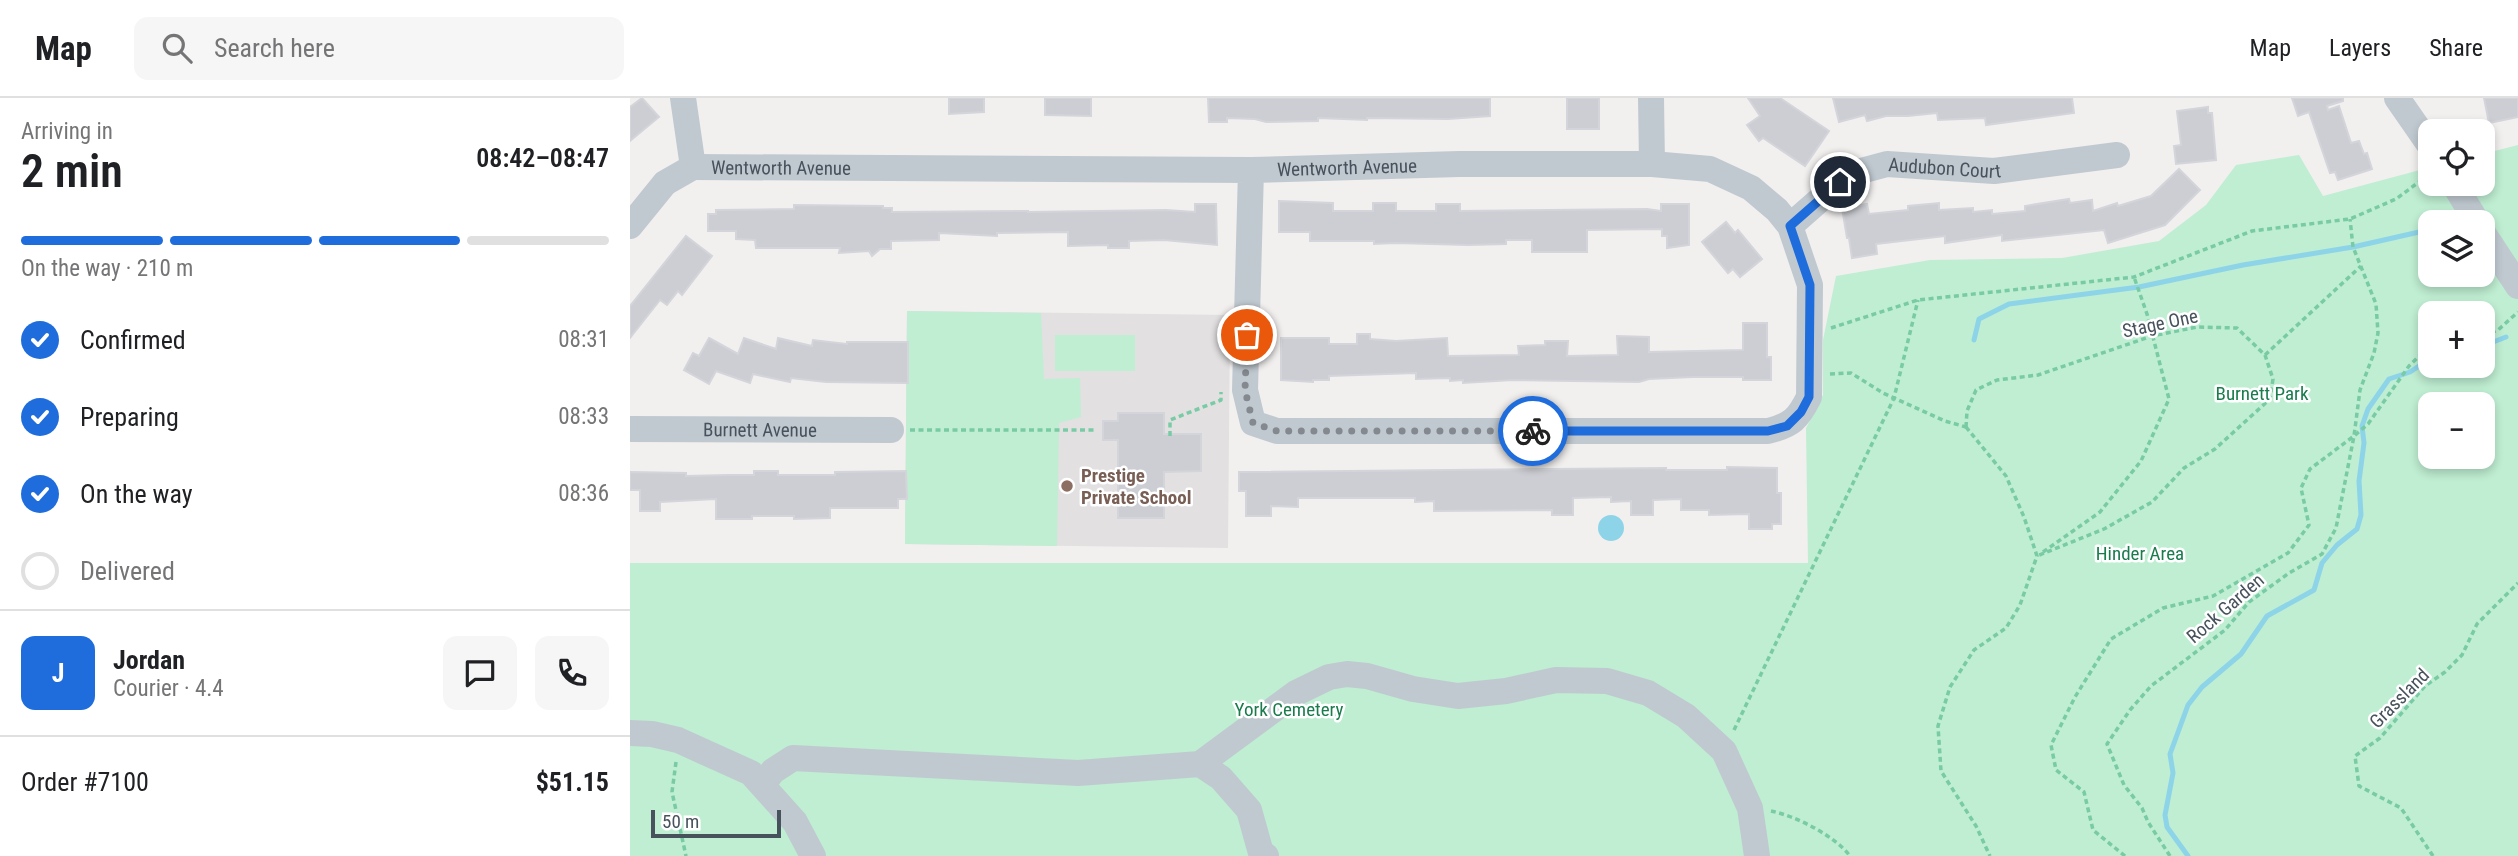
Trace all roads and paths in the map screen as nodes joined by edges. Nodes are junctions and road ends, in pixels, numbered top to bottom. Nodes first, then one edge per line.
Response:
1 (683, 98) edge
2 (1651, 98) edge
3 (2397, 98) edge
4 (2418, 128) edge
5 (2117, 155) dead end
6 (1652, 164) junction
7 (693, 167) junction
8 (1251, 170) junction
9 (2418, 183) edge
10 (2350, 219) junction
11 (630, 226) edge
12 (1790, 226) junction
13 (2495, 251) edge
14 (2361, 266) junction
15 (2134, 277) junction
16 (2518, 286) edge
17 (1918, 300) junction
18 (2518, 312) edge
19 (2495, 331) edge
20 (1810, 335) junction
21 (2152, 336) junction
22 (2265, 355) junction
23 (2418, 357) edge
24 (1851, 373) dead end
25 (1221, 392) dead end
26 (1894, 398) junction
27 (1966, 427) junction
28 (630, 429) edge
29 (891, 430) joint
30 (1097, 430) dead end
31 (1170, 436) dead end
32 (2354, 436) junction
33 (2037, 556) junction
34 (2518, 583) edge
35 (630, 733) edge
36 (678, 740) junction
37 (1724, 751) junction
38 (1200, 764) junction
39 (763, 785) junction
40 (1750, 808) junction
41 (1262, 855) edge
42 (687, 856) edge
43 (813, 856) edge
44 (1756, 856) edge
45 (1850, 856) edge
46 (1990, 856) edge
47 (2125, 856) edge
48 (2171, 856) edge
49 (2434, 856) edge

1 - 7 street
2 - 6 street
3 - 4 street
5 - 12 street, Audubon Court
6 - 8 street, Wentworth Avenue
6 - 12 street, Wentworth Avenue
7 - 8 street, Wentworth Avenue
7 - 11 street
8 - 20 street, Wentworth Avenue
9 - 10 path
10 - 14 path
10 - 15 path
12 - 20 street, Wentworth Avenue
13 - 16 street
14 - 22 path
14 - 32 path
15 - 17 path
15 - 21 path
17 - 20 path
17 - 26 path
18 - 19 path
21 - 22 path, Stage One
21 - 27 path, Stage One
21 - 33 path
22 - 33 path
23 - 32 path
24 - 26 path
25 - 31 path
26 - 27 path
26 - 37 path
27 - 33 path
28 - 29 street, Burnett Avenue
29 - 30 path
32 - 47 path
32 - 48 path, Rock Garden
33 - 46 path
34 - 49 path, Grassland
35 - 36 street
36 - 39 street
36 - 42 path
37 - 38 street
37 - 40 street
38 - 39 street
38 - 41 street
39 - 43 street
40 - 44 street
40 - 45 path

